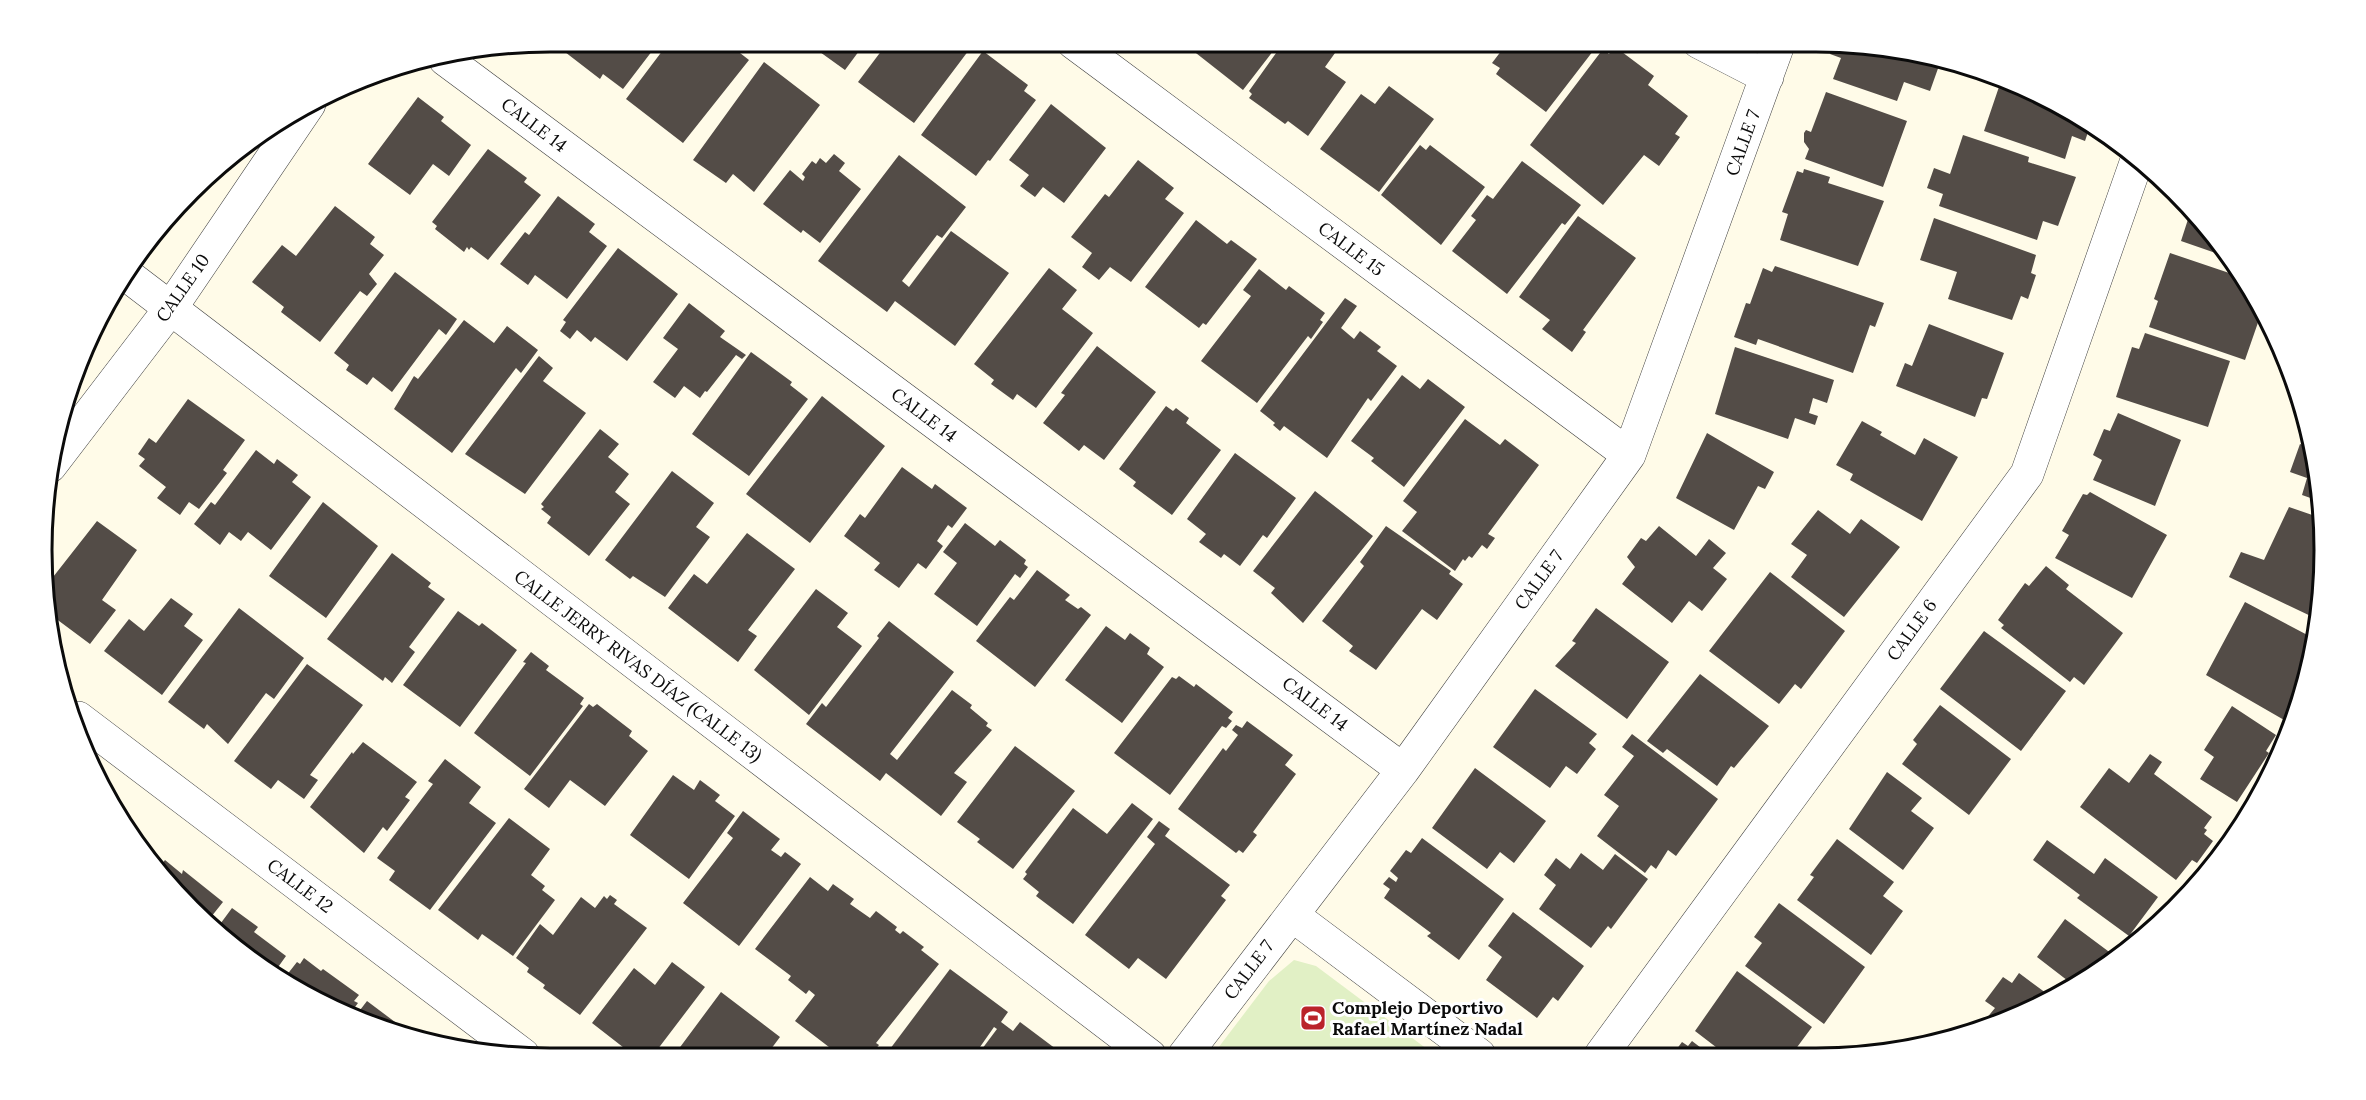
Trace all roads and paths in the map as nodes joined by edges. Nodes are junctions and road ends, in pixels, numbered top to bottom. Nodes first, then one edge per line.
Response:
1 (1086, 52) edge
2 (1719, 52) edge
3 (1776, 52) edge
4 (450, 63) edge
5 (1767, 77) junction
6 (297, 121) edge
7 (2134, 168) edge
8 (133, 279) edge
9 (170, 309) junction
10 (63, 449) edge
11 (1629, 456) junction
12 (83, 722) edge
13 (1403, 770) junction
14 (1292, 915) junction
15 (510, 1045) edge
16 (1140, 1048) edge
17 (1190, 1048) edge
18 (1470, 1048) edge
19 (1605, 1048) edge

1 - 11 street, CALLE 15
2 - 5 street
3 - 5 street, CALLE 7
4 - 13 street, CALLE 14
5 - 11 street, CALLE 7
6 - 9 street, CALLE 10
7 - 19 street, CALLE 6
8 - 9 street, CALLE JERRY RIVAS DÍAZ (CALLE 13)
9 - 10 street, CALLE 10
9 - 16 street, CALLE JERRY RIVAS DÍAZ (CALLE 13)
11 - 13 street, CALLE 7
12 - 15 street, CALLE 12
13 - 14 street, CALLE 7
14 - 17 street, CALLE 7
14 - 18 street

